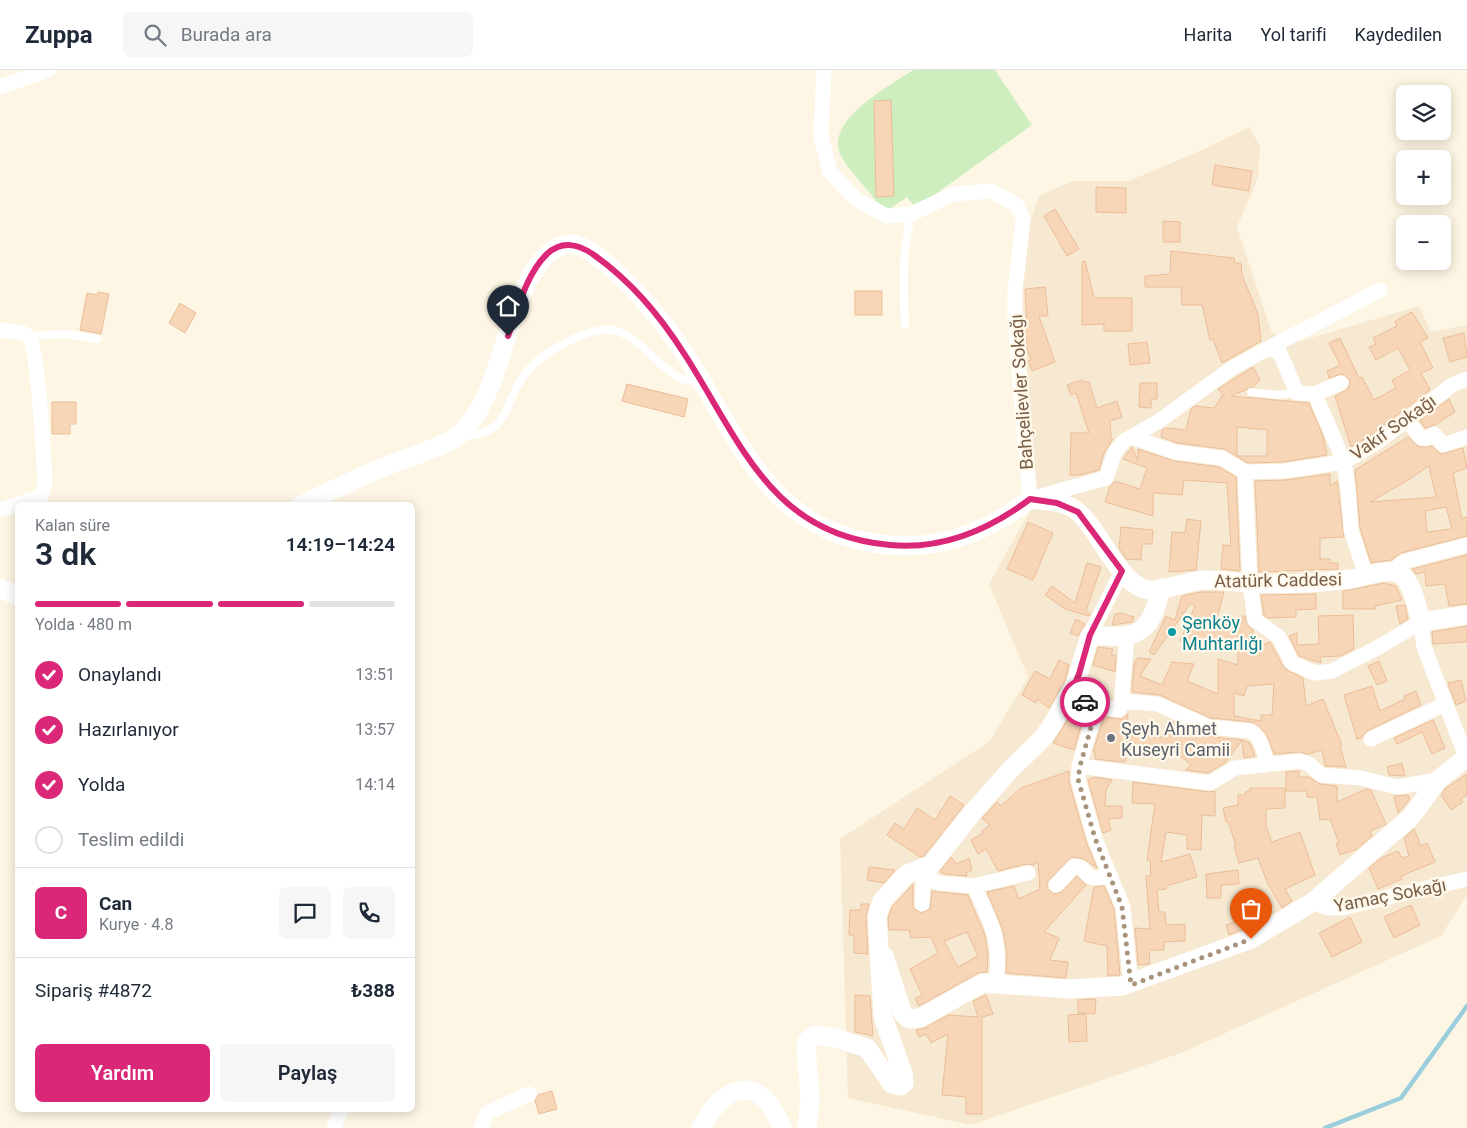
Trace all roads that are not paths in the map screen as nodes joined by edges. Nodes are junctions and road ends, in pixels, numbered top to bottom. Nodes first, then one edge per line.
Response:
1 (48, 70) edge
2 (824, 70) edge
3 (0, 87) edge
4 (911, 214) junction
5 (1380, 290) dead end
6 (905, 325) dead end
7 (0, 330) edge
8 (28, 336) junction
9 (96, 339) dead end
10 (1265, 350) junction
11 (1467, 379) edge
12 (702, 383) junction
13 (1341, 383) dead end
14 (1251, 392) dead end
15 (1297, 393) junction
16 (1315, 394) junction
17 (1407, 420) junction
18 (457, 437) junction
19 (1131, 437) junction
20 (1467, 437) edge
21 (1344, 462) junction
22 (1245, 472) junction
23 (1030, 499) junction
24 (25, 502) edge
25 (308, 502) edge
26 (15, 505) edge
27 (0, 510) edge
28 (1467, 545) edge
29 (1122, 571) junction
30 (1393, 572) junction
31 (1366, 576) junction
32 (1250, 583) junction
33 (0, 588) edge
34 (1161, 588) junction
35 (15, 595) edge
36 (1467, 615) edge
37 (1421, 622) junction
38 (1090, 635) junction
39 (1128, 637) junction
40 (1070, 696) junction
41 (1122, 701) junction
42 (1445, 704) junction
43 (1097, 706) junction
44 (1371, 739) dead end
45 (1467, 757) edge
46 (1266, 765) junction
47 (1080, 766) junction
48 (1438, 780) junction
49 (924, 867) junction
50 (1028, 873) dead end
51 (1109, 876) junction
52 (1467, 879) edge
53 (1056, 885) dead end
54 (974, 886) junction
55 (1313, 902) junction
56 (922, 904) dead end
57 (878, 939) junction
58 (996, 983) junction
59 (1131, 985) junction
60 (529, 1094) dead end
61 (340, 1112) edge
62 (334, 1128) edge
63 (481, 1128) edge
64 (701, 1128) edge
65 (782, 1128) edge
66 (807, 1128) edge

1 - 3 street
2 - 4 street, Bahçelievler Sokağı
4 - 6 lane
4 - 23 street, Bahçelievler Sokağı
5 - 10 street
7 - 8 street
8 - 9 lane
8 - 24 street
10 - 15 street
10 - 19 street
11 - 17 street, Vakıf Sokağı
12 - 18 lane
12 - 18 street
12 - 23 street
13 - 16 street
14 - 15 lane
15 - 16 street
16 - 21 street
17 - 20 street
17 - 21 street, Vakıf Sokağı
18 - 25 street
19 - 22 street
19 - 23 street
21 - 22 street
21 - 31 street, Vakıf Sokağı
22 - 32 street
23 - 29 street, Atatürk Caddesi
26 - 27 street
28 - 30 street
29 - 34 street, Atatürk Caddesi
29 - 38 street
30 - 31 street, Atatürk Caddesi
30 - 37 street
31 - 32 street, Atatürk Caddesi
32 - 34 street, Atatürk Caddesi
32 - 37 street
33 - 35 street
34 - 39 street
36 - 37 street
37 - 42 street
38 - 39 street
38 - 40 street
39 - 41 street
40 - 43 street
40 - 49 street
41 - 43 street
41 - 46 street
42 - 44 street
42 - 45 street
43 - 47 street
45 - 48 street
46 - 47 street
46 - 48 street
47 - 51 street
48 - 55 street
49 - 54 street
49 - 56 street
49 - 57 street
50 - 54 street
51 - 53 street
51 - 59 street
52 - 55 street, Yamaç Sokağı
54 - 58 street
55 - 59 street
57 - 58 street
57 - 66 street
58 - 59 street
60 - 63 street
61 - 62 street
64 - 65 street

